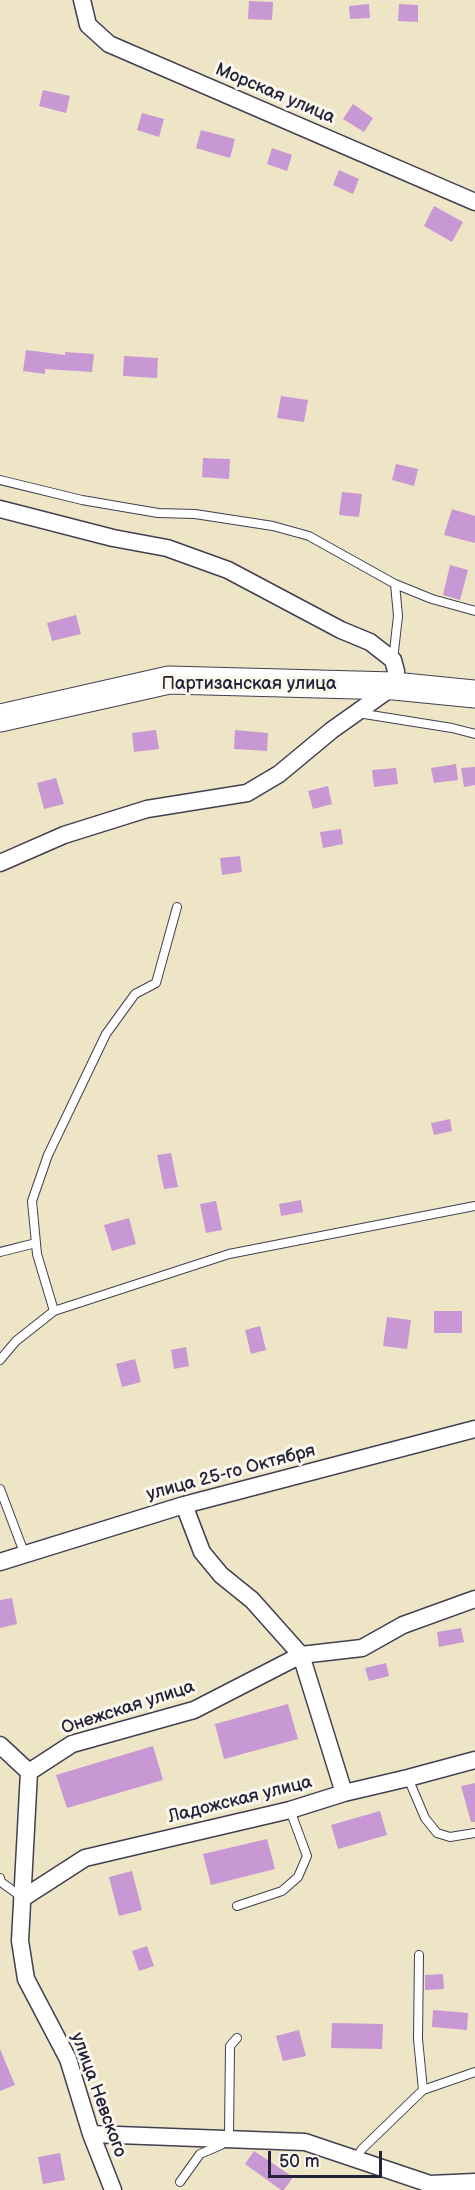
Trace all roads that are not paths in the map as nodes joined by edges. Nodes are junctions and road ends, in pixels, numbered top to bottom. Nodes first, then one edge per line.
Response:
1 (82, 0) edge
2 (475, 202) edge
3 (0, 480) edge
4 (0, 509) edge
5 (395, 584) junction
6 (475, 611) edge
7 (393, 673) junction
8 (475, 694) edge
9 (355, 713) junction
10 (0, 717) edge
11 (475, 734) edge
12 (0, 863) edge
13 (177, 908) dead end
14 (475, 1206) edge
15 (36, 1243) junction
16 (0, 1252) edge
17 (54, 1311) junction
18 (0, 1360) edge
19 (475, 1429) edge
20 (0, 1489) edge
21 (184, 1505) junction
22 (25, 1555) junction
23 (0, 1562) edge
24 (475, 1599) edge
25 (301, 1655) junction
26 (0, 1745) edge
27 (475, 1760) edge
28 (29, 1772) junction
29 (408, 1778) junction
30 (344, 1793) junction
31 (290, 1810) junction
32 (475, 1833) edge
33 (0, 1878) edge
34 (23, 1898) junction
35 (237, 1906) dead end
36 (419, 1955) dead end
37 (237, 2038) dead end
38 (475, 2072) edge
39 (423, 2090) junction
40 (91, 2134) junction
41 (226, 2140) junction
42 (355, 2159) junction
43 (180, 2182) dead end
44 (475, 2182) edge
45 (426, 2188) edge
46 (113, 2190) edge

1 - 2 street, Морская улица
3 - 5 lane
4 - 7 street
5 - 6 lane
5 - 7 lane
7 - 8 main road, Партизанская улица
7 - 9 street, Партизанская улица
7 - 10 main road, Партизанская улица
9 - 11 lane
9 - 12 street, Партизанская улица
13 - 15 lane
14 - 17 lane
15 - 16 lane
15 - 17 lane
17 - 18 lane
19 - 21 street, улица 25-го Октября
20 - 22 lane
21 - 22 street, улица 25-го Октября
21 - 25 street
22 - 23 street, улица 25-го Октября
24 - 25 street, Онежская улица
25 - 28 street, Онежская улица
25 - 30 street
26 - 28 street
27 - 29 street, Ладожская улица
28 - 34 street, улица Невского
29 - 30 street, Ладожская улица
29 - 32 lane
30 - 31 street, Ладожская улица
31 - 34 street, Ладожская улица
31 - 35 lane
33 - 34 lane
34 - 40 street, улица Невского
36 - 39 lane
37 - 41 lane
38 - 39 lane
39 - 42 lane
40 - 41 street
40 - 46 street, улица Невского
41 - 42 street
41 - 43 lane
42 - 45 street
44 - 45 street

